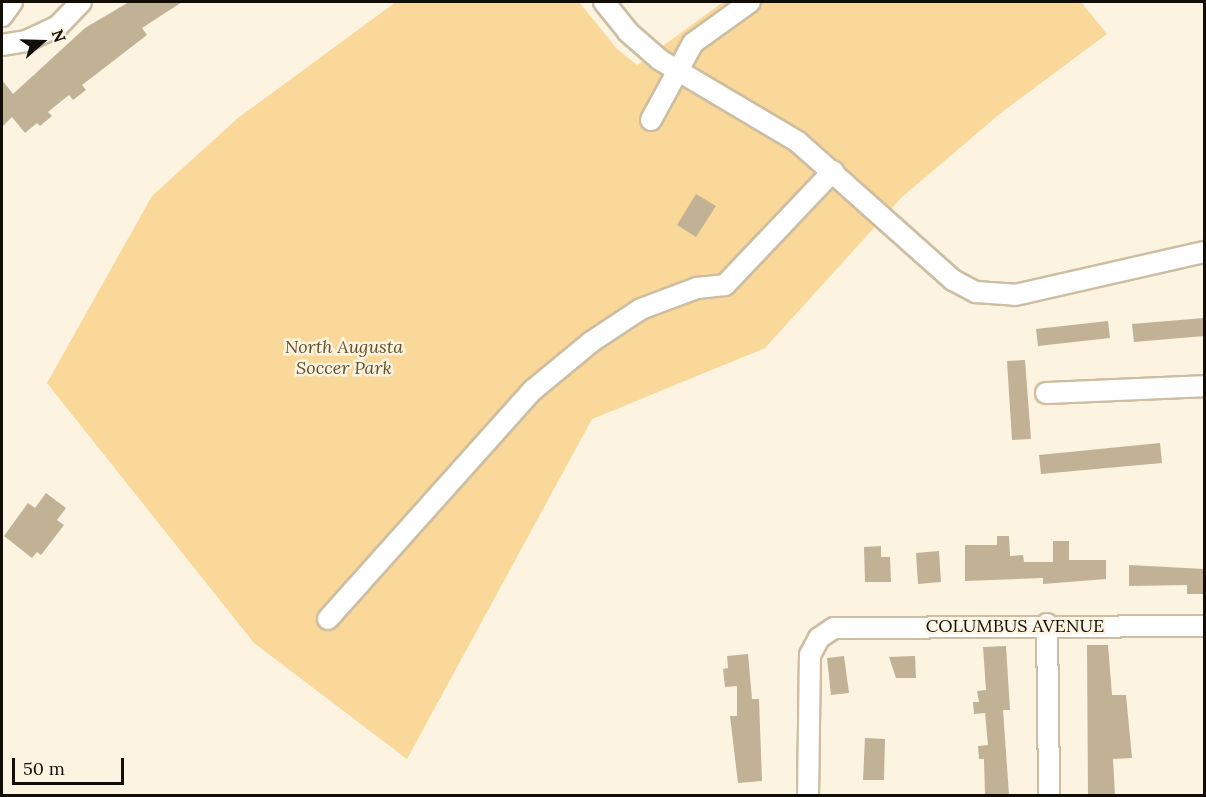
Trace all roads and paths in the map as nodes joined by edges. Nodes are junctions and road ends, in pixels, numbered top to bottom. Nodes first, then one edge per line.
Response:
1 (12, 2) edge
2 (81, 2) edge
3 (604, 2) edge
4 (750, 2) edge
5 (2, 16) edge
6 (2, 45) edge
7 (678, 71) junction
8 (651, 120) dead end
9 (833, 171) junction
10 (1204, 252) edge
11 (1204, 386) edge
12 (1046, 393) dead end
13 (328, 619) dead end
14 (1047, 624) junction
15 (1204, 626) edge
16 (808, 795) edge
17 (1049, 795) edge

1 - 5 street
2 - 6 street
3 - 7 street
4 - 7 street
7 - 8 street
7 - 9 street
9 - 10 street
9 - 13 street
11 - 12 street
14 - 15 street, COLUMBUS AVENUE
14 - 16 street, COLUMBUS AVENUE
14 - 17 street

